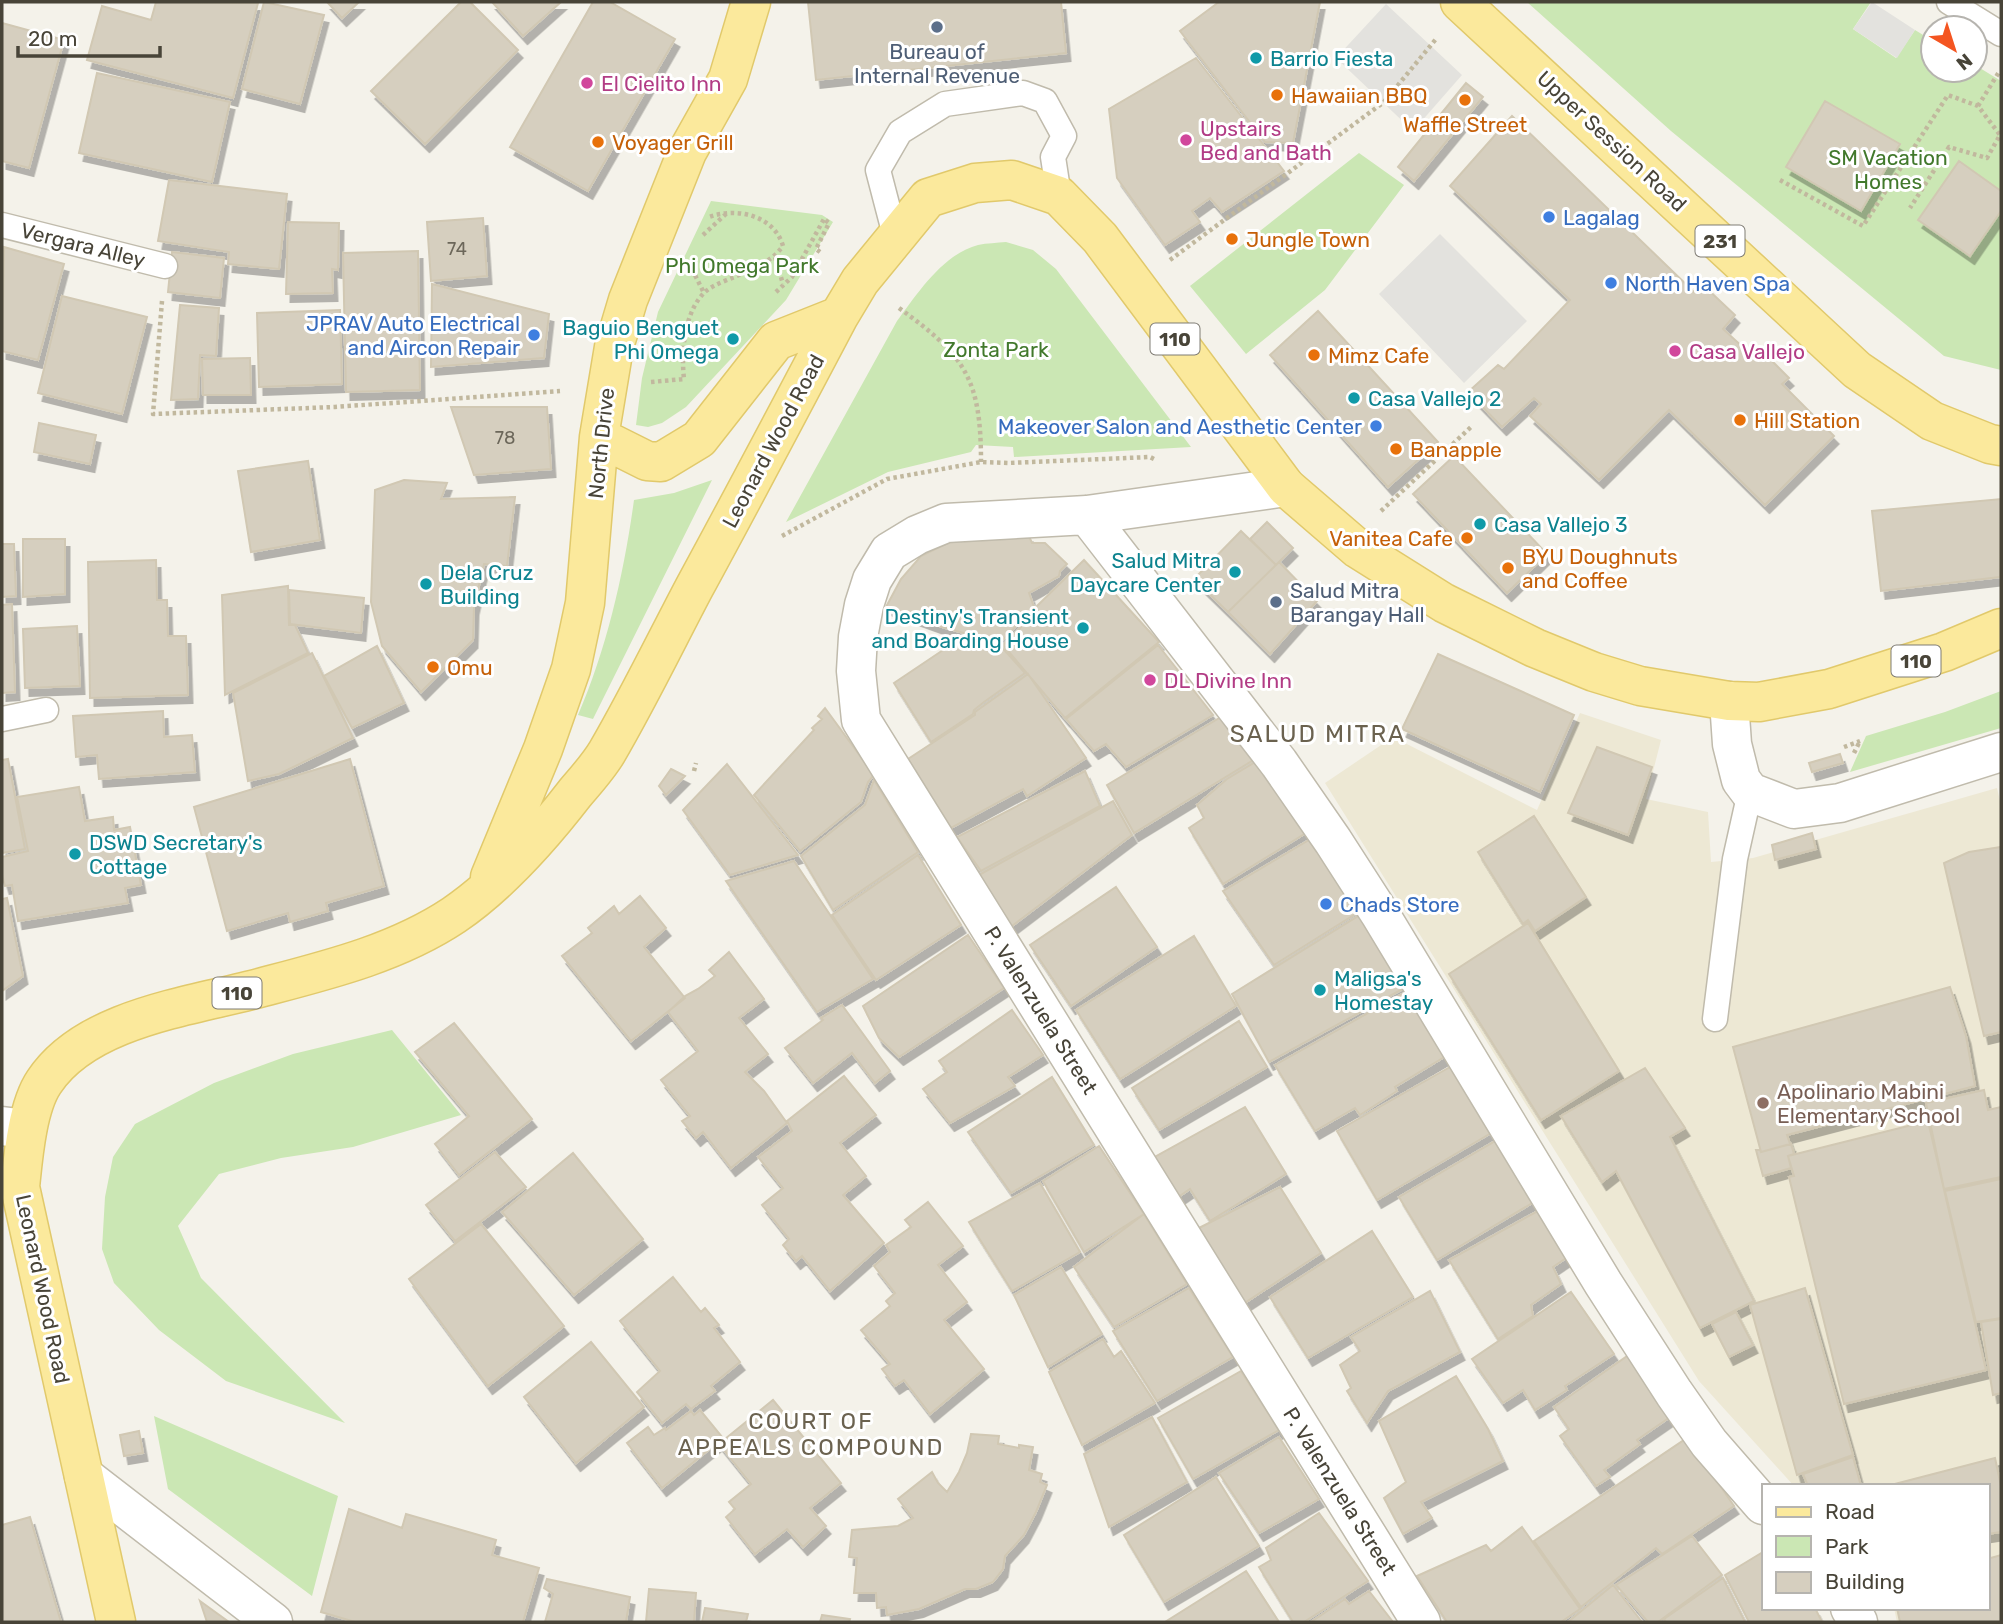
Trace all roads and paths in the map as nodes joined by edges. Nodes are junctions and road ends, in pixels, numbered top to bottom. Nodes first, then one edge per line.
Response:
1 (751, 2) edge
2 (1460, 2) edge
3 (1949, 2) edge
4 (2001, 34) edge
5 (1436, 39) dead end
6 (1999, 72) dead end
7 (1978, 106) junction
8 (1780, 180) dead end
9 (1059, 196) junction
10 (1910, 208) dead end
11 (728, 212) junction
12 (706, 218) dead end
13 (2, 225) edge
14 (896, 239) junction
15 (698, 242) dead end
16 (820, 252) dead end
17 (775, 257) junction
18 (1166, 262) dead end
19 (165, 266) joint
20 (692, 269) dead end
21 (704, 293) junction
22 (899, 308) dead end
23 (839, 316) junction
24 (686, 327) junction
25 (703, 330) dead end
26 (648, 383) dead end
27 (560, 391) dead end
28 (1471, 428) dead end
29 (599, 437) junction
30 (2001, 446) edge
31 (981, 462) dead end
32 (1286, 487) junction
33 (1382, 512) dead end
34 (1087, 515) junction
35 (2001, 628) edge
36 (1729, 701) junction
37 (46, 710) dead end
38 (2, 719) edge
39 (1860, 741) dead end
40 (1844, 747) dead end
41 (543, 749) junction
42 (2001, 752) edge
43 (605, 755) junction
44 (696, 762) dead end
45 (694, 772) dead end
46 (1749, 792) junction
47 (483, 894) junction
48 (1715, 1019) dead end
49 (15, 1128) edge
50 (83, 1476) junction
51 (1762, 1504) edge
52 (116, 1622) edge
53 (273, 1622) edge
54 (1421, 1622) edge

1 - 29 main road, North Drive
2 - 30 main road, Upper Session Road / 231
3 - 4 lane
5 - 18 path
6 - 7 path
7 - 8 path
7 - 10 path
9 - 14 main road, Leonard Wood Road / 110
9 - 14 lane
9 - 32 main road, Leonard Wood Road / 110
11 - 12 path
11 - 15 path
11 - 17 path
13 - 19 lane, Vergara Alley
14 - 23 main road, Leonard Wood Road / 110
16 - 17 path
17 - 21 path
19 - 27 path
20 - 21 path
21 - 24 path
22 - 31 path
23 - 29 main road
23 - 43 main road, Leonard Wood Road / 110
24 - 25 path
24 - 26 path
28 - 33 path
29 - 41 main road, North Drive
32 - 34 street, P. Valenzuela Street
32 - 36 main road, Leonard Wood Road / 110
34 - 51 street
34 - 54 street, P. Valenzuela Street
35 - 36 main road, Leonard Wood Road / 110
36 - 46 street
37 - 38 lane
39 - 40 path
41 - 43 main road
41 - 47 main road, North Drive
42 - 46 street
43 - 47 main road, Leonard Wood Road / 110
44 - 45 path
46 - 48 lane
47 - 49 main road, Leonard Wood Road / 110
49 - 50 main road, Leonard Wood Road / 110
50 - 52 main road, Leonard Wood Road / 110
50 - 53 street

